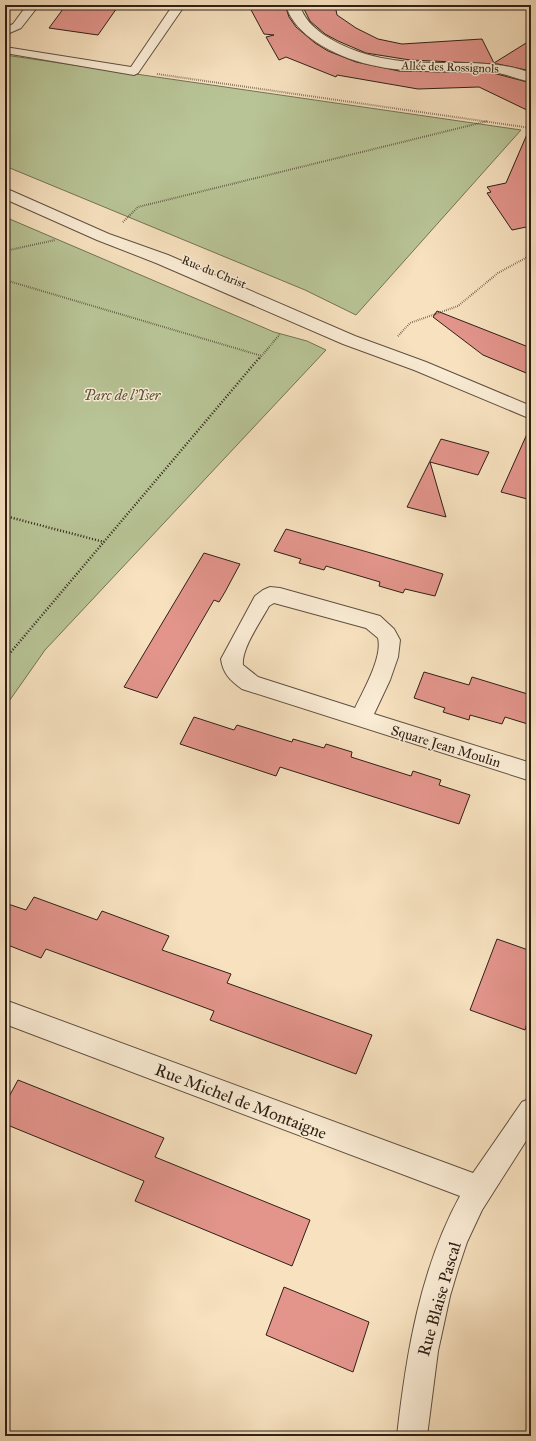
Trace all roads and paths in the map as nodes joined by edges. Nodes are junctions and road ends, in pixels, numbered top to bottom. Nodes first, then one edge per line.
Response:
1 (33, 5) edge
2 (179, 5) edge
3 (293, 5) edge
4 (5, 32) edge
5 (5, 50) edge
6 (134, 71) junction
7 (531, 78) edge
8 (488, 121) junction
9 (531, 128) edge
10 (5, 185) edge
11 (5, 193) edge
12 (113, 230) junction
13 (62, 238) dead end
14 (5, 250) edge
15 (531, 255) edge
16 (5, 280) edge
17 (282, 333) dead end
18 (388, 347) junction
19 (262, 356) junction
20 (420, 366) junction
21 (531, 413) edge
22 (5, 516) edge
23 (104, 542) junction
24 (5, 659) edge
25 (361, 720) junction
26 (531, 772) edge
27 (8, 1020) edge
28 (531, 1111) edge
29 (478, 1189) junction
30 (412, 1436) edge

1 - 4 lane
2 - 6 lane
3 - 7 street, Allée des Rossignols
5 - 6 lane
6 - 8 path
8 - 9 path
8 - 12 path
10 - 12 street, Rue du Christ
11 - 20 street, Rue du Christ
12 - 18 street, Rue du Christ
13 - 14 path
15 - 18 path
16 - 19 path
17 - 19 path
18 - 20 street, Rue du Christ
19 - 23 path
20 - 21 street, Rue du Christ
22 - 23 path
23 - 24 path
25 - 25 street, Square Jean Moulin
25 - 26 street, Square Jean Moulin
27 - 29 street, Rue Michel de Montaigne
28 - 29 street, Rue Blaise Pascal
29 - 30 street, Rue Blaise Pascal

